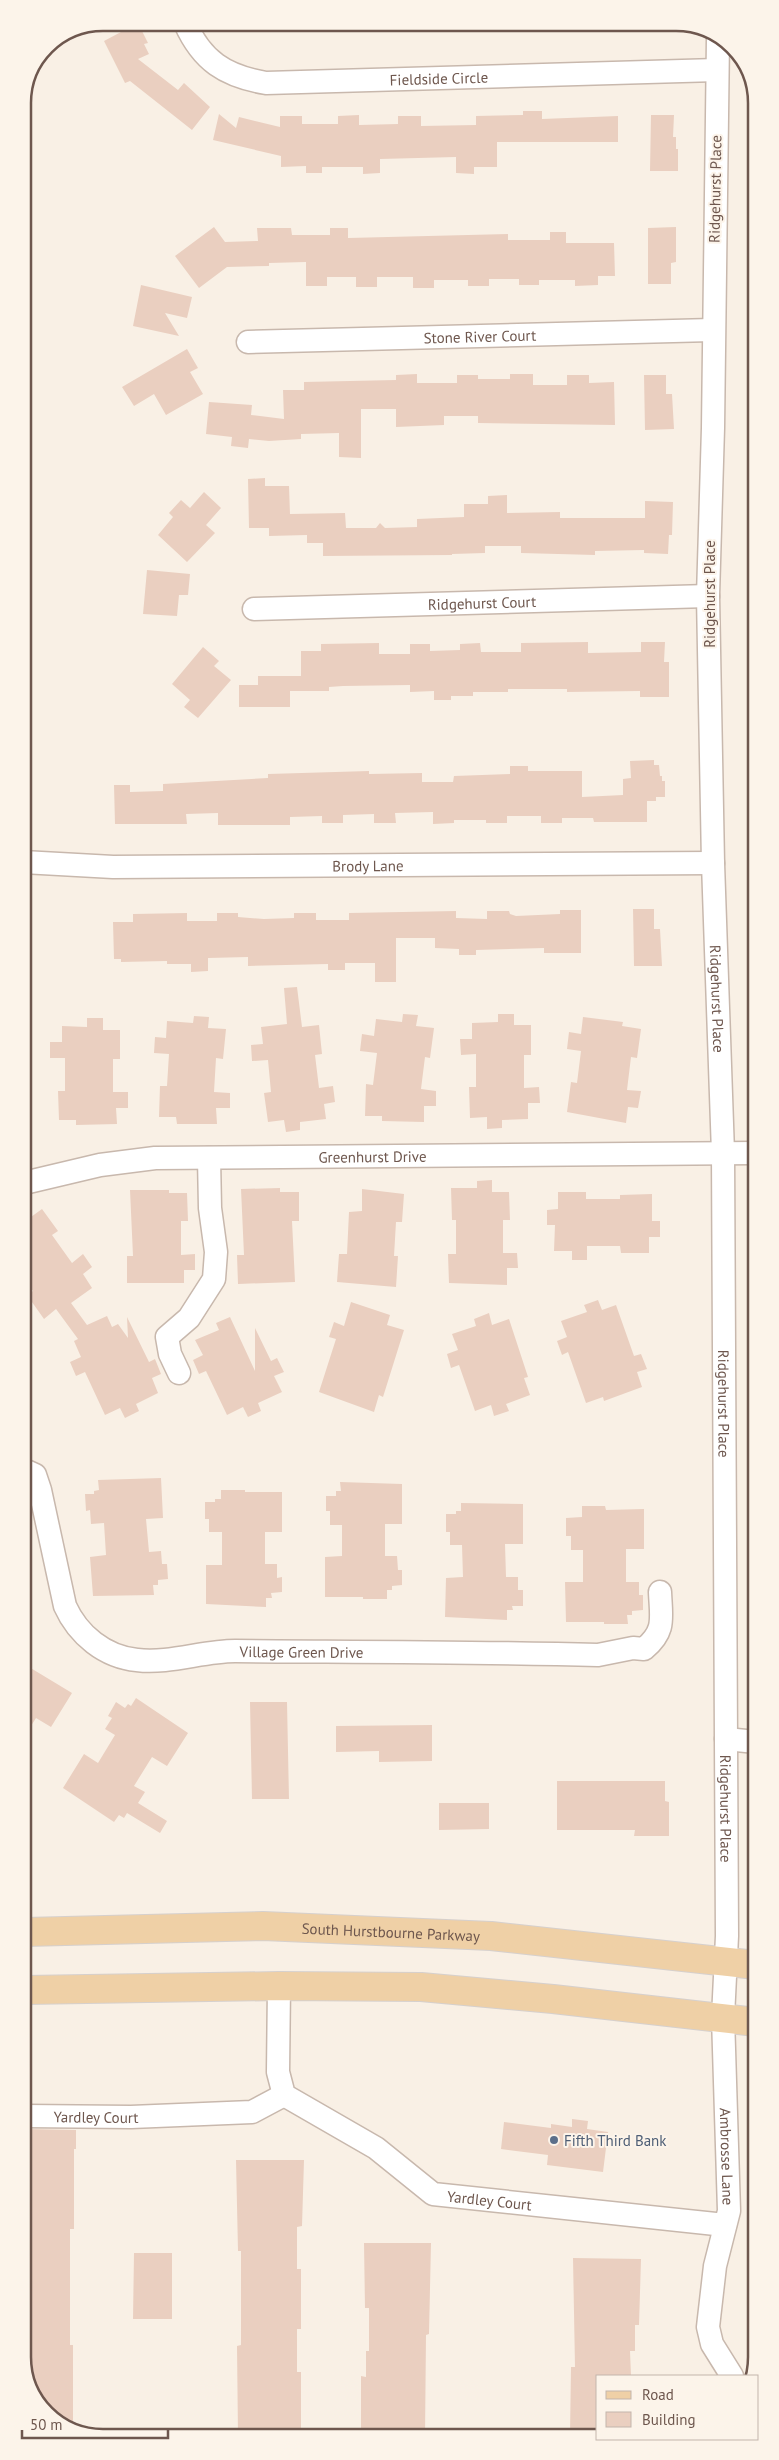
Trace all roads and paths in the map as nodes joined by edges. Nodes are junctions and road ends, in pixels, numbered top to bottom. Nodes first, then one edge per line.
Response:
1 (189, 31) edge
2 (718, 45) edge
3 (717, 70) junction
4 (712, 330) junction
5 (248, 342) dead end
6 (708, 596) junction
7 (254, 609) dead end
8 (31, 862) edge
9 (713, 863) junction
10 (723, 1153) junction
11 (748, 1153) edge
12 (209, 1158) junction
13 (31, 1181) edge
14 (179, 1373) dead end
15 (31, 1473) edge
16 (660, 1592) dead end
17 (726, 1739) junction
18 (748, 1741) edge
19 (31, 1932) edge
20 (725, 1961) junction
21 (748, 1964) edge
22 (279, 1986) junction
23 (31, 1990) edge
24 (723, 2017) junction
25 (748, 2021) edge
26 (284, 2095) junction
27 (31, 2116) edge
28 (725, 2225) junction
29 (731, 2375) edge

1 - 3 street, Fieldside Circle
2 - 3 street, Ridgehurst Place
3 - 4 street, Ridgehurst Place
4 - 5 street, Stone River Court
4 - 6 street, Ridgehurst Place
6 - 7 street, Ridgehurst Court
6 - 9 street, Ridgehurst Place
8 - 9 street, Brody Lane
9 - 10 street, Ridgehurst Place
10 - 11 street, Greenhurst Drive
10 - 12 street, Greenhurst Drive
10 - 17 street, Ridgehurst Place
12 - 13 street, Greenhurst Drive
12 - 14 street
15 - 16 street, Village Green Drive
17 - 18 street
17 - 20 street, Ridgehurst Place
19 - 20 main road, South Hurstbourne Parkway
20 - 21 main road, South Hurstbourne Parkway
20 - 24 street, Ridgehurst Place
22 - 23 main road
22 - 24 main road
22 - 26 street
24 - 25 main road
24 - 28 street, Ambrosse Lane
26 - 27 street, Yardley Court
26 - 28 street, Yardley Court
28 - 29 street, Ambrosse Lane

